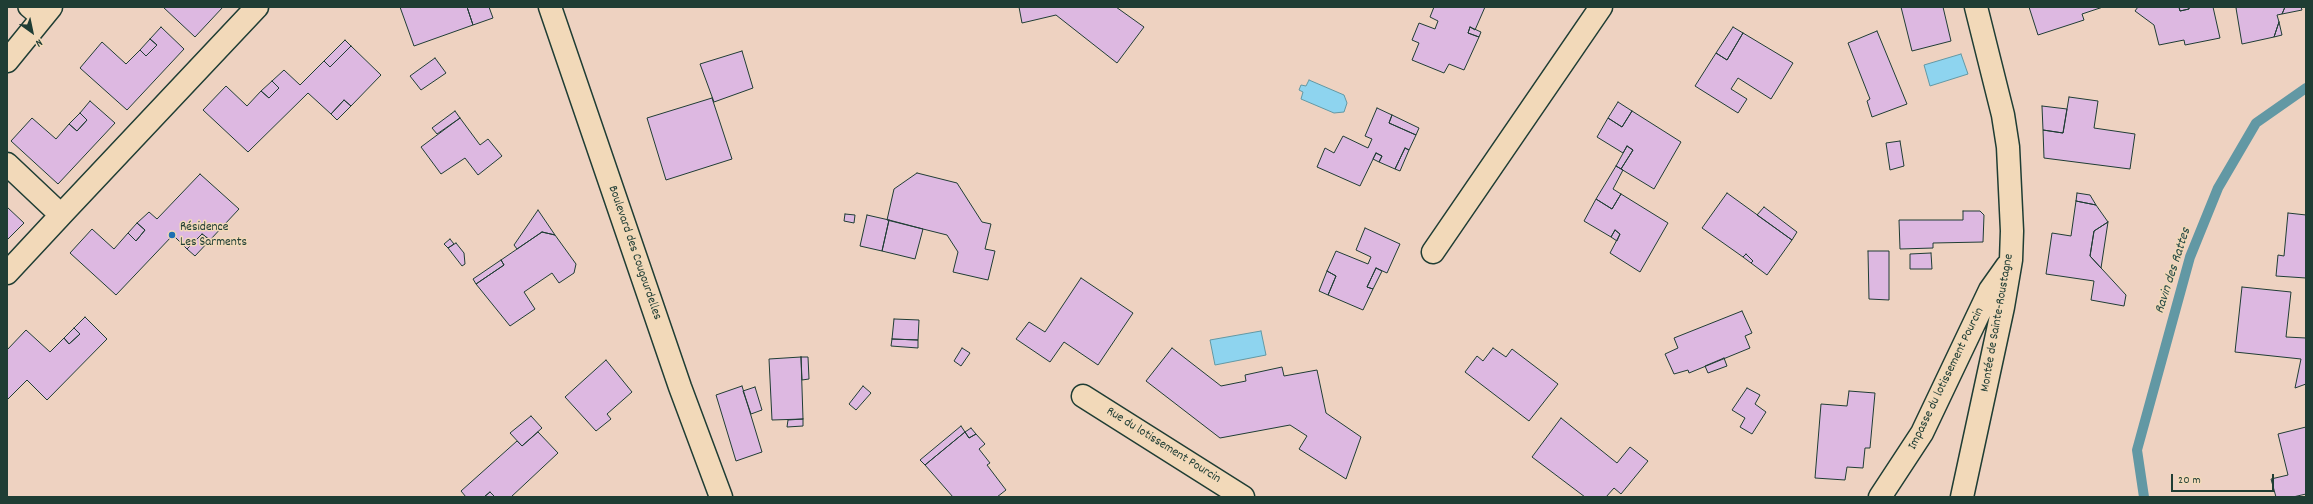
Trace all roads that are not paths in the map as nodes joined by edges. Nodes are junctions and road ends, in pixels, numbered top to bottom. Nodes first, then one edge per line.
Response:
1 (257, 7) edge
2 (550, 7) edge
3 (1601, 7) edge
4 (1976, 7) edge
5 (40, 11) edge
6 (7, 61) edge
7 (7, 164) edge
8 (60, 215) junction
9 (1433, 252) dead end
10 (2012, 260) junction
11 (7, 273) edge
12 (1083, 396) dead end
13 (721, 497) edge
14 (1243, 497) edge
15 (1880, 497) edge
16 (1962, 497) edge

1 - 8 street
2 - 13 street, Boulevard des Cougourdelles
3 - 9 street
4 - 10 street, Montée de Sainte-Roustagne
5 - 6 street
7 - 8 street
8 - 11 street
10 - 15 street, Impasse du lotissement Pourcin
10 - 16 street, Montée de Sainte-Roustagne
12 - 14 street, Rue du lotissement Pourcin

